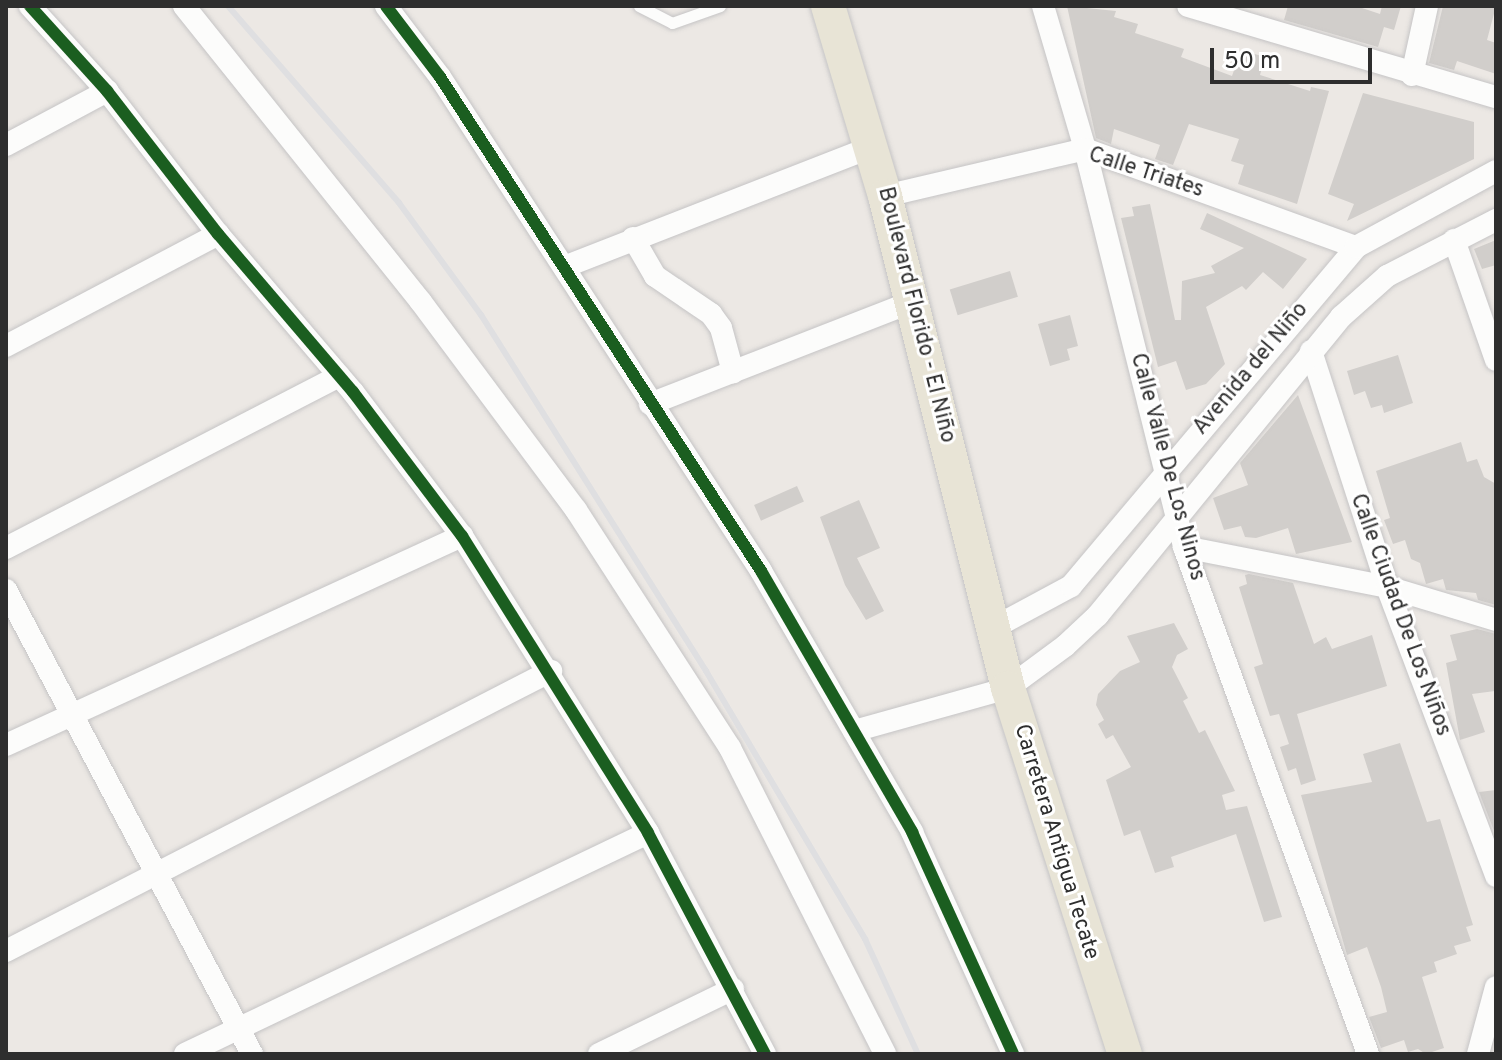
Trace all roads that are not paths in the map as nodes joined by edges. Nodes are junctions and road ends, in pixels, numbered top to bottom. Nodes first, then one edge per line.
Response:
1 (30, 6) edge
2 (184, 6) edge
3 (386, 6) edge
4 (639, 6) edge
5 (720, 6) edge
6 (828, 6) edge
7 (1043, 6) edge
8 (1188, 6) edge
9 (1427, 6) edge
10 (1412, 75) junction
11 (107, 91) junction
12 (1496, 97) edge
13 (6, 145) edge
14 (872, 147) junction
15 (1085, 149) junction
16 (1496, 171) edge
17 (885, 196) junction
18 (1496, 220) edge
19 (218, 234) junction
20 (633, 238) junction
21 (1454, 240) junction
22 (1356, 247) junction
23 (564, 267) junction
24 (912, 302) junction
25 (6, 346) edge
26 (1311, 351) junction
27 (1496, 360) edge
28 (733, 372) junction
29 (339, 376) junction
30 (650, 404) junction
31 (1165, 471) junction
32 (1177, 520) junction
33 (462, 536) junction
34 (1184, 547) junction
35 (6, 548) edge
36 (1387, 587) junction
37 (6, 590) edge
38 (1496, 620) edge
39 (995, 627) junction
40 (551, 671) junction
41 (1008, 688) junction
42 (71, 711) junction
43 (854, 731) junction
44 (6, 745) edge
45 (648, 833) junction
46 (155, 872) junction
47 (1496, 876) edge
48 (6, 951) edge
49 (1496, 987) edge
50 (733, 989) junction
51 (237, 1027) junction
52 (185, 1054) edge
53 (252, 1054) edge
54 (599, 1054) edge
55 (765, 1054) edge
56 (885, 1054) edge
57 (1013, 1054) edge
58 (1125, 1054) edge
59 (1368, 1054) edge
60 (1478, 1054) edge

1 - 11 street
2 - 56 street
3 - 23 street
4 - 5 lane
6 - 14 main road, Boulevard Florido - El Niño
7 - 15 street, Calle Valle De Los Ninos
8 - 10 street
9 - 10 street
10 - 12 street
11 - 13 street
11 - 19 street
14 - 17 main road, Boulevard Florido - El Niño
14 - 20 street
15 - 17 street, Calle Triates
15 - 22 street, Calle Triates
15 - 31 street, Calle Valle De Los Ninos
16 - 22 street, Avenida del Niño
17 - 24 main road, Boulevard Florido - El Niño
18 - 21 street, Avenida del Niño
19 - 25 street
19 - 29 street
20 - 23 street
20 - 28 street
21 - 26 street, Avenida del Niño
21 - 27 street
22 - 31 street, Avenida del Niño
23 - 30 street
24 - 28 street
24 - 39 main road, Boulevard Florido - El Niño
26 - 32 street, Avenida del Niño
26 - 36 street, Calle Ciudad De Los Niños
28 - 30 street
29 - 33 street
29 - 35 street
30 - 43 street
31 - 32 street, Calle Valle De Los Ninos
31 - 39 street, Avenida del Niño
32 - 34 street, Calle Valle De Los Ninos
32 - 41 street, Avenida del Niño
33 - 40 street
33 - 42 street
34 - 36 street
34 - 59 street, Calle Valle De Los Ninos
36 - 38 street
36 - 47 street, Calle Ciudad De Los Niños
37 - 42 street
39 - 41 main road, Carretera Antigua Tecate
40 - 45 street
40 - 46 street
41 - 43 street
41 - 58 main road, Carretera Antigua Tecate
42 - 44 street
42 - 46 street
43 - 57 street
45 - 50 street
45 - 51 street
46 - 48 street
46 - 51 street
49 - 60 street
50 - 54 street
50 - 55 street
51 - 52 street
51 - 53 street

